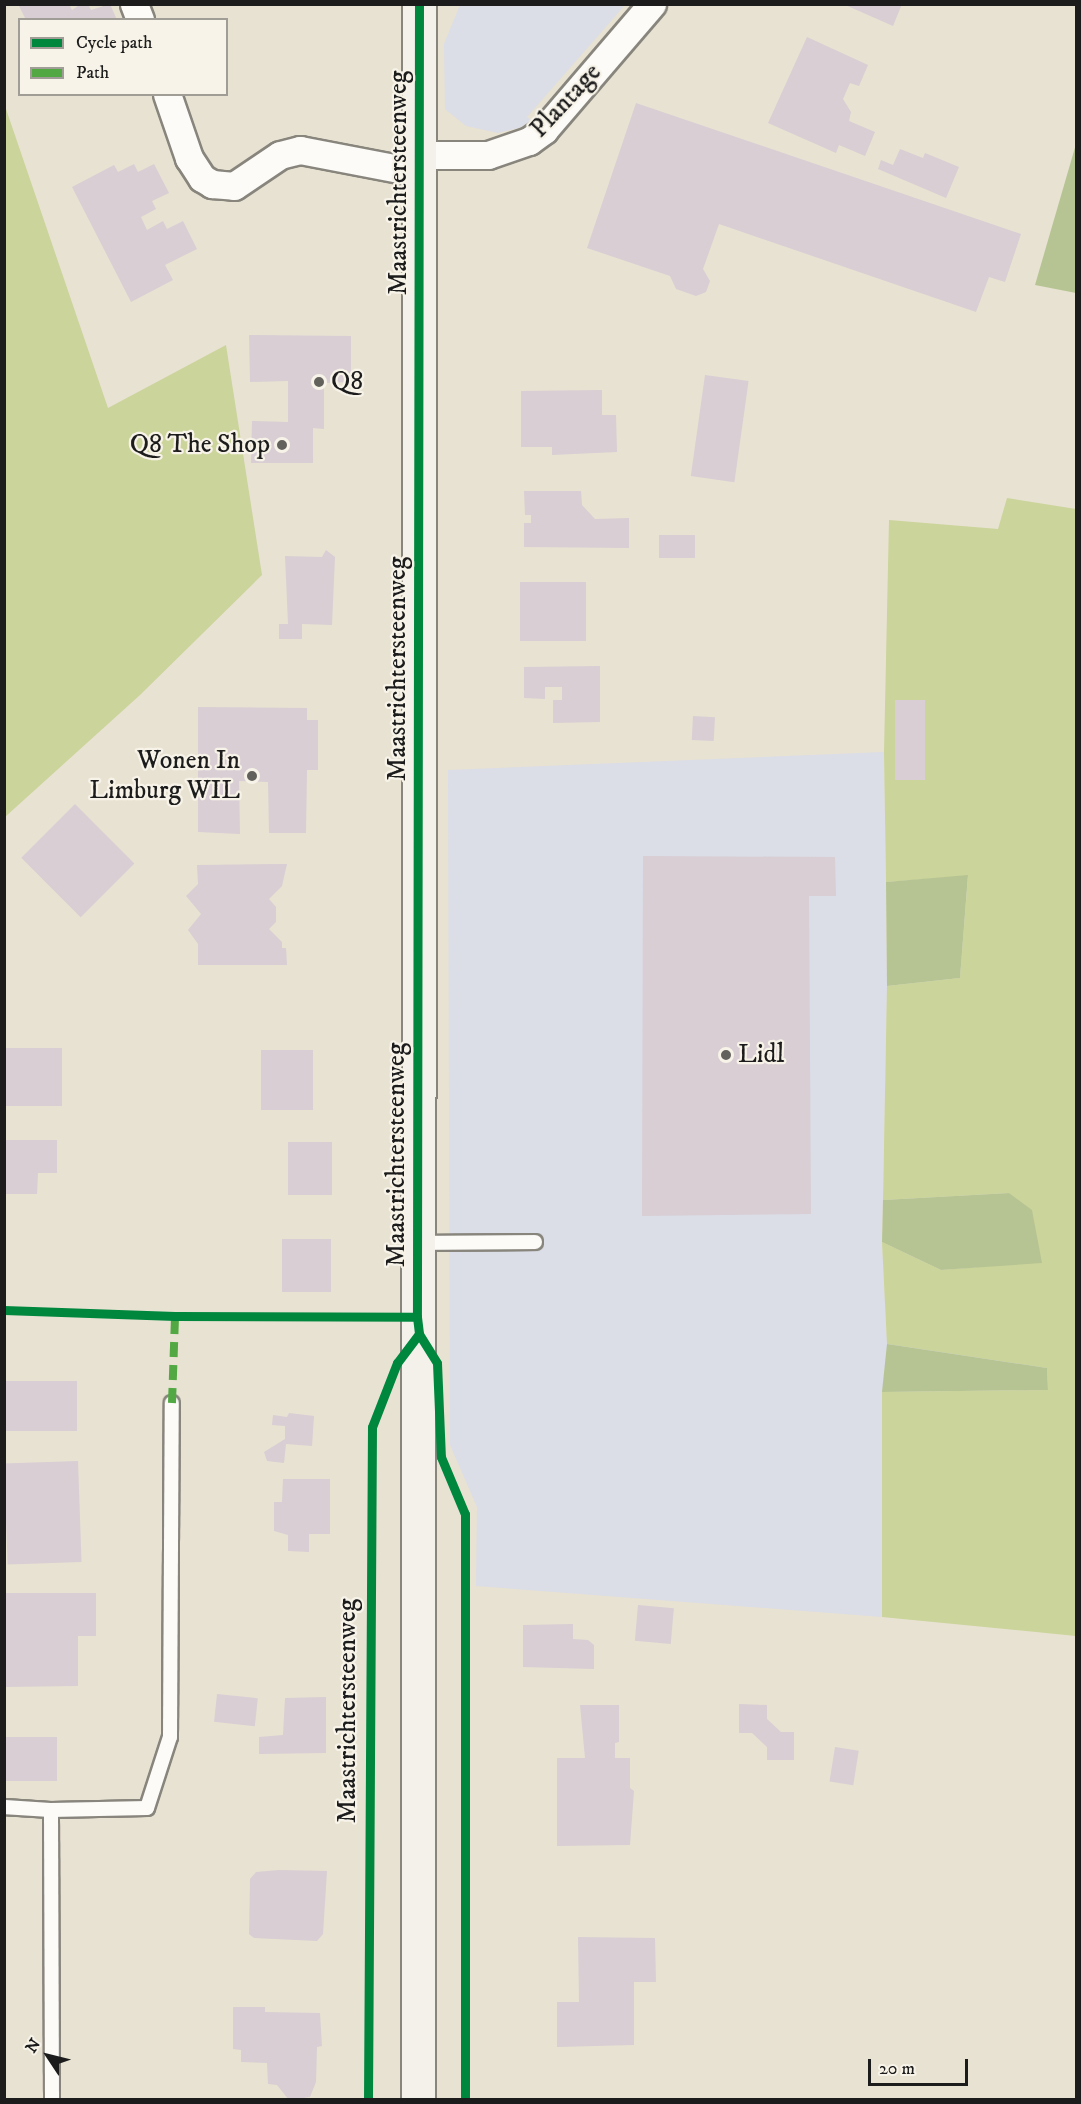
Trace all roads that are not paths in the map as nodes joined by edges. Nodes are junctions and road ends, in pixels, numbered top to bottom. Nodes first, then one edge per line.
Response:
1 (419, 4) edge
2 (652, 4) edge
3 (168, 96) edge
4 (420, 164) junction
5 (535, 1242) dead end
6 (418, 1243) junction
7 (172, 1403) dead end
8 (4, 1807) edge
9 (51, 1810) junction
10 (52, 2100) edge
11 (418, 2100) edge

1 - 4 main road, Maastrichtersteenweg
2 - 4 street, Plantage
3 - 4 street, Maastrichtersteenweg
4 - 6 main road, Maastrichtersteenweg
5 - 6 lane
6 - 11 main road, Maastrichtersteenweg
7 - 9 lane
8 - 9 lane
9 - 10 lane

